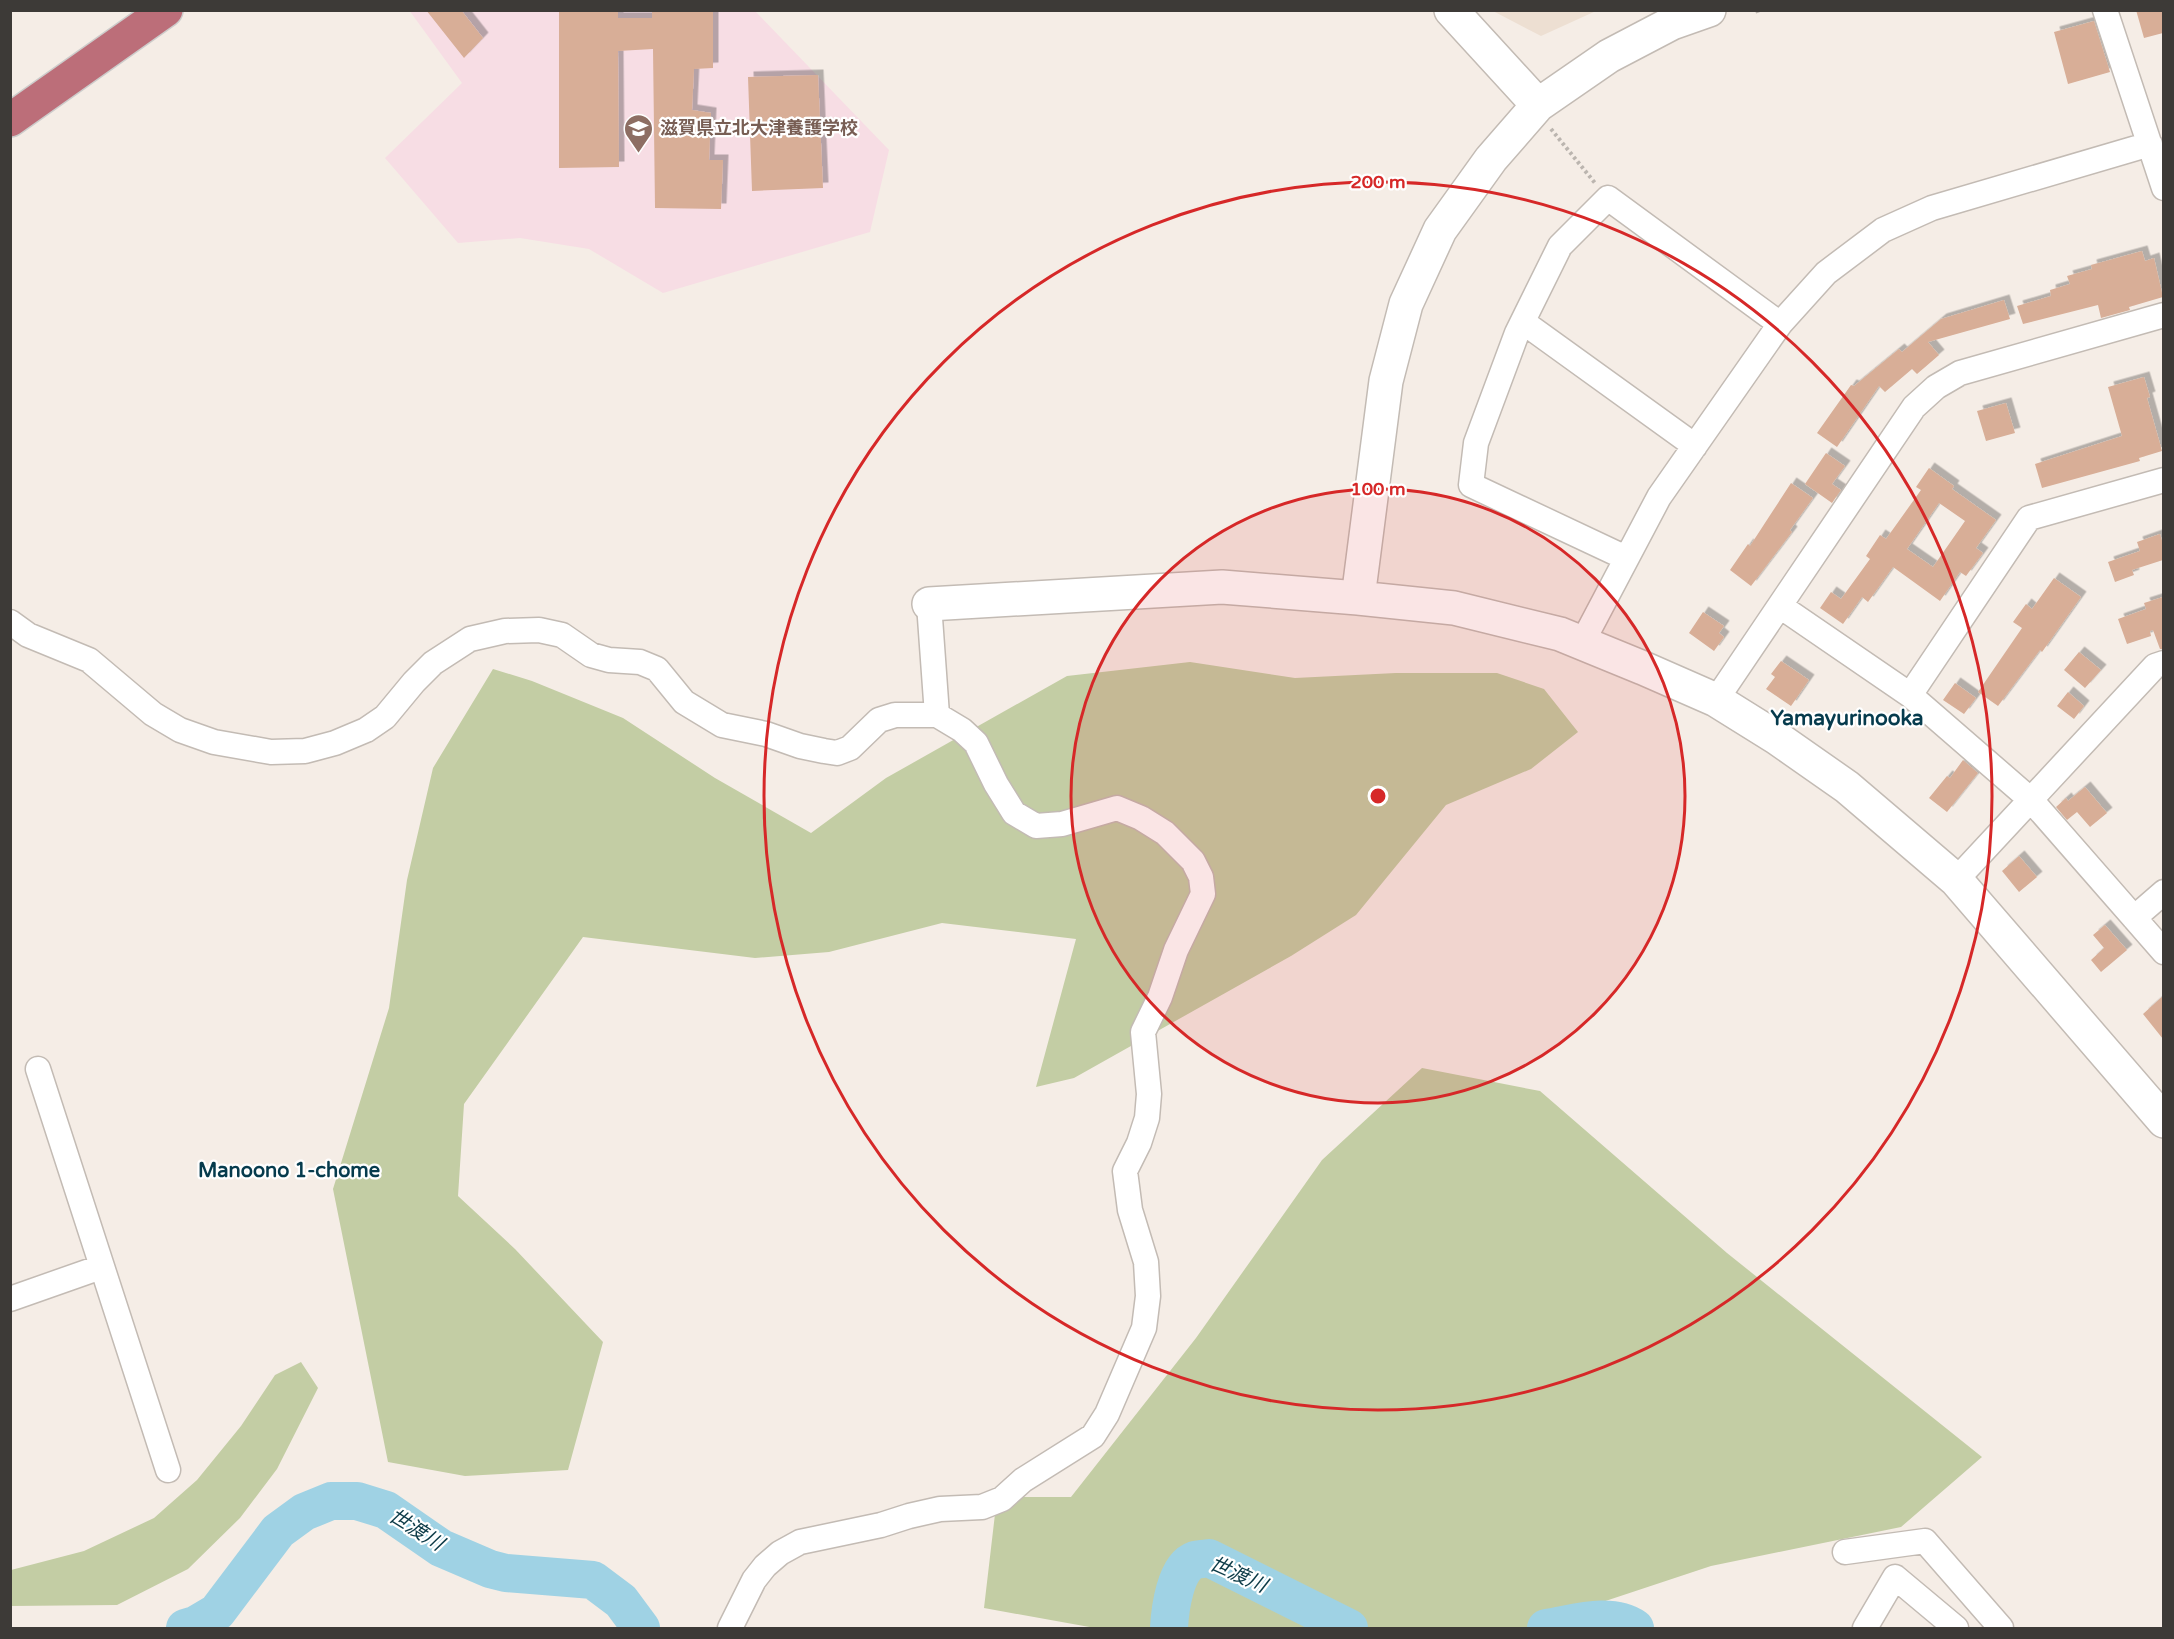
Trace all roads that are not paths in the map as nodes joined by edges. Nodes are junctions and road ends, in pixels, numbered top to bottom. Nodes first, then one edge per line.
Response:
1 (166, 10) edge
2 (1451, 10) edge
3 (1709, 10) edge
4 (2105, 10) edge
5 (1544, 116) junction
6 (10, 120) edge
7 (2150, 144) junction
8 (2163, 188) edge
9 (2163, 315) edge
10 (1523, 322) junction
11 (1780, 324) junction
12 (1695, 446) junction
13 (2163, 480) edge
14 (1626, 558) junction
15 (1358, 598) junction
16 (929, 604) joint
17 (1780, 606) junction
18 (10, 622) edge
19 (1582, 643) junction
20 (2163, 663) edge
21 (1910, 695) junction
22 (1716, 700) junction
23 (937, 715) junction
24 (2031, 800) junction
25 (1956, 880) junction
26 (2163, 892) edge
27 (2134, 918) junction
28 (2163, 952) edge
29 (38, 1069) dead end
30 (2163, 1122) edge
31 (101, 1267) junction
32 (10, 1299) edge
33 (168, 1470) dead end
34 (1845, 1552) dead end
35 (730, 1629) edge
36 (1865, 1629) edge
37 (1956, 1629) edge
38 (2001, 1629) edge

1 - 6 highway
2 - 5 street
3 - 5 street
4 - 7 street
5 - 15 street
7 - 8 street
7 - 11 street
9 - 17 street
10 - 11 street
10 - 12 street
10 - 14 street
11 - 12 street
12 - 14 street
13 - 21 street
14 - 19 street
15 - 16 street
15 - 19 street
16 - 23 street
17 - 21 street
17 - 22 street
18 - 23 street
19 - 22 street
20 - 24 street
21 - 24 street
22 - 25 street
23 - 35 street
24 - 25 street
24 - 27 street
25 - 30 street
26 - 27 street
27 - 28 street
29 - 31 street
31 - 32 street
31 - 33 street
34 - 38 street
36 - 37 street

